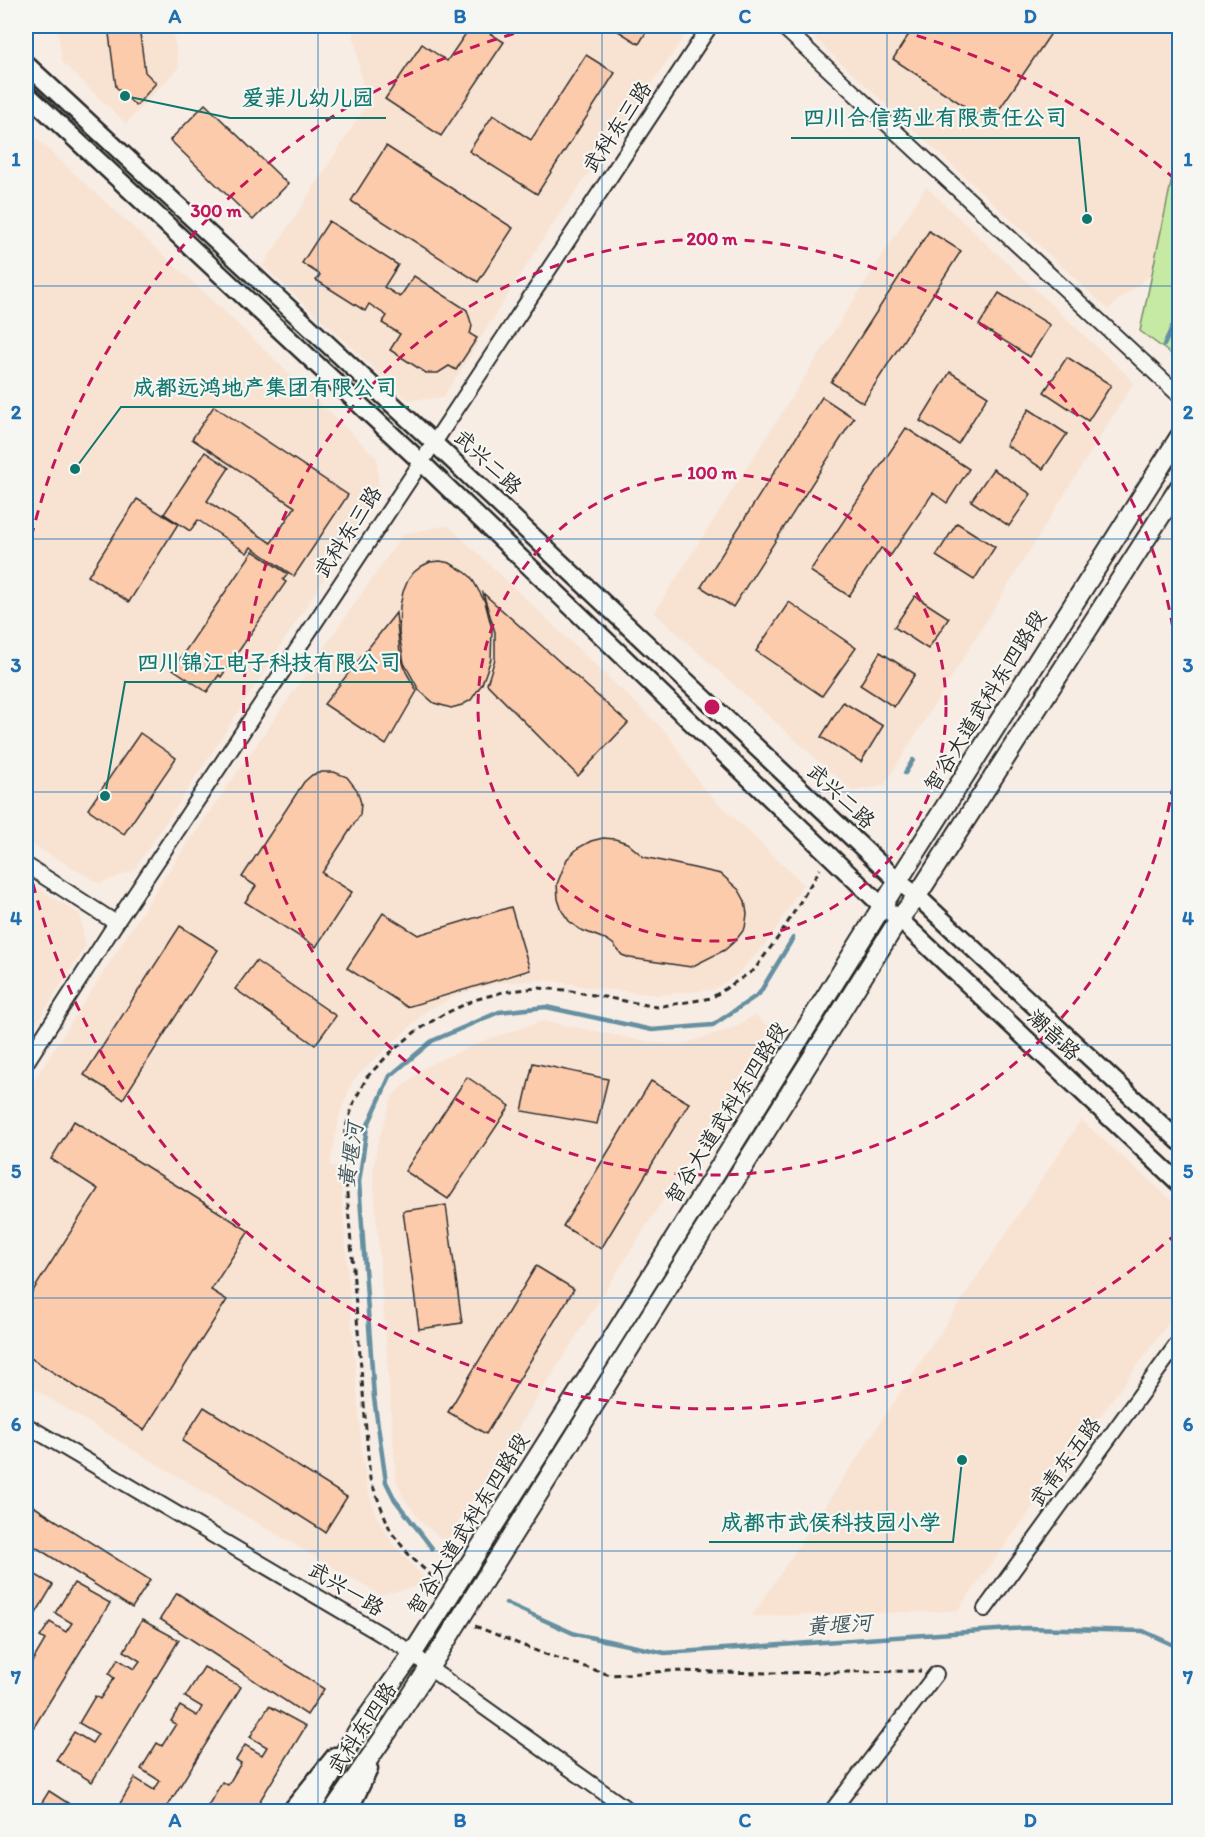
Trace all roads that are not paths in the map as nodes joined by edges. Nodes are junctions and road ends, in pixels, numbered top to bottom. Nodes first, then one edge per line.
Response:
1 (710, 26) edge
2 (782, 26) edge
3 (26, 64) edge
4 (26, 93) edge
5 (1179, 396) edge
6 (1179, 436) edge
7 (433, 442) junction
8 (420, 462) junction
9 (1179, 486) edge
10 (26, 865) edge
11 (898, 880) junction
12 (917, 896) junction
13 (882, 906) junction
14 (899, 919) junction
15 (116, 923) junction
16 (26, 1063) edge
17 (1179, 1142) edge
18 (1179, 1184) edge
19 (1179, 1340) edge
20 (26, 1425) edge
21 (985, 1609) dead end
22 (413, 1653) junction
23 (429, 1668) junction
24 (936, 1674) road end
25 (360, 1727) junction
26 (388, 1731) junction
27 (290, 1812) edge
28 (309, 1812) edge
29 (332, 1812) edge
30 (348, 1812) edge
31 (631, 1812) edge
32 (831, 1812) edge

1 - 7 street, 武科东三路
2 - 5 street
3 - 7 street, 武兴二路
4 - 8 street, 潮音路
6 - 11 main road, 智谷大道武科东四路段
7 - 8 street, 武科东三路
7 - 11 street, 武兴二路
8 - 13 street, 潮音路
8 - 15 street, 武科东三路
9 - 12 main road, 智谷大道武科东四路段
10 - 15 street
11 - 12 street, 武兴二路
11 - 13 main road, 智谷大道武科东四路段
12 - 14 main road, 智谷大道武科东四路段
12 - 17 street, 潮音路
13 - 14 street, 潮音路
13 - 22 main road, 智谷大道武科东四路段
14 - 18 street, 潮音路
14 - 23 main road, 智谷大道武科东四路段
15 - 16 street, 武科东三路
19 - 21 street, 武青东五路
20 - 22 street, 武兴一路
22 - 23 street, 武兴一路
22 - 25 main road, 智谷大道武科东四路段
23 - 26 main road, 武科东四路
23 - 31 street, 武兴一路
24 - 32 street
25 - 27 street
25 - 28 main road, 智谷大道武科东四路段
26 - 29 main road, 武科东四路
26 - 30 street

